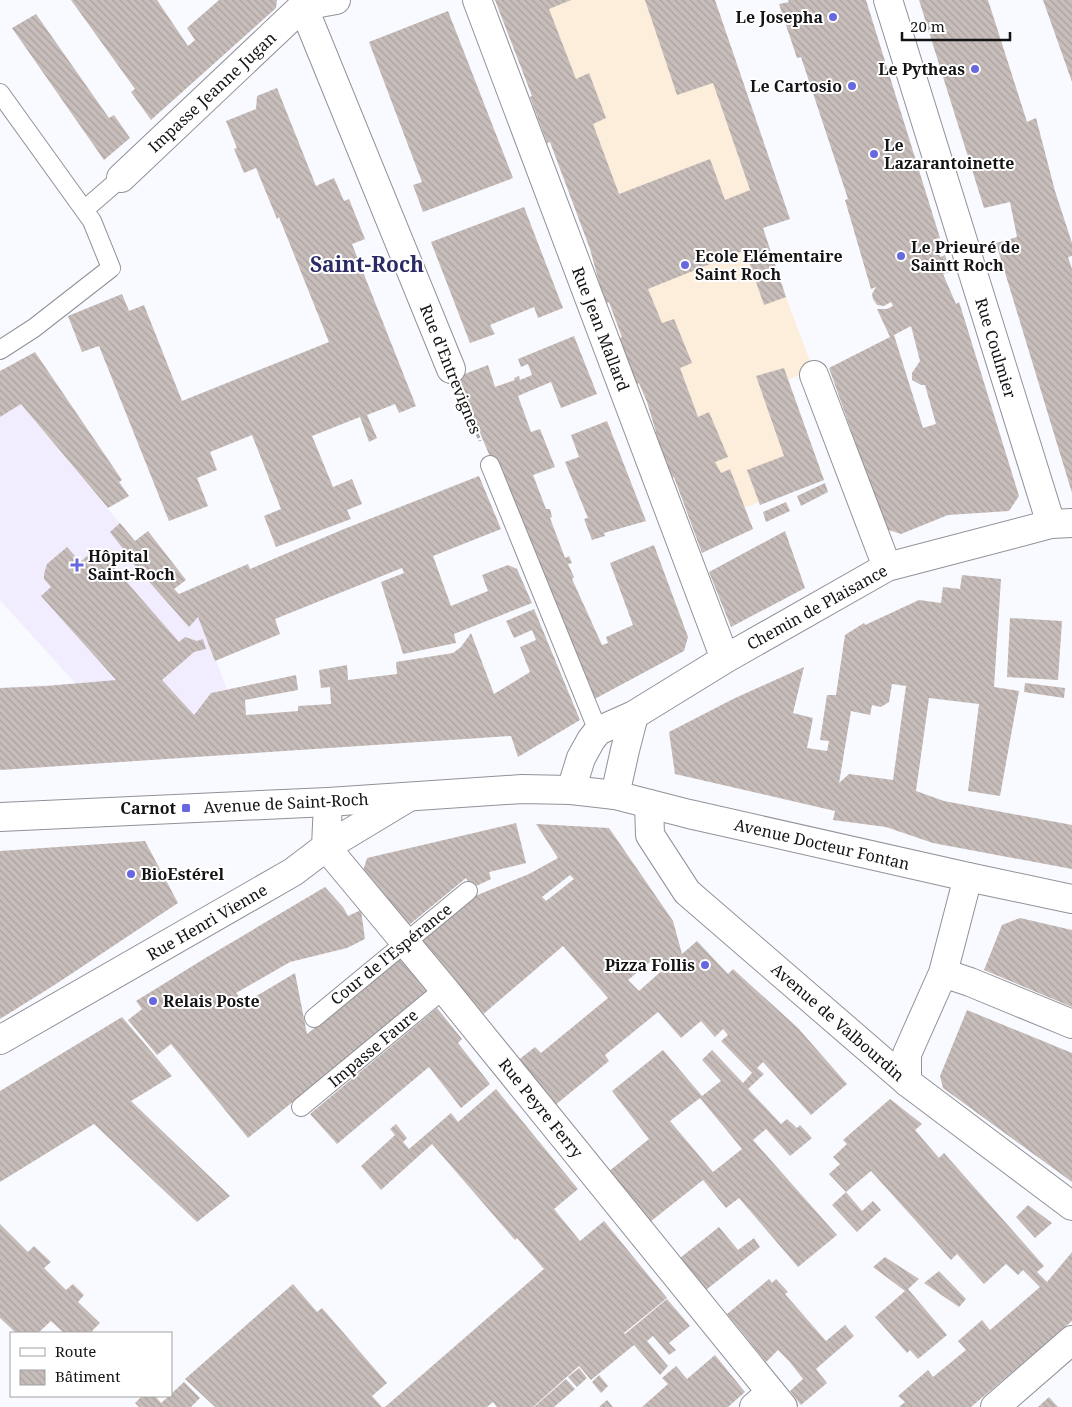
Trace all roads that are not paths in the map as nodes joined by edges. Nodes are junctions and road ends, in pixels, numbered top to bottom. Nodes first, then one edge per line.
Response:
1 (336, 0) edge
2 (477, 0) edge
3 (888, 0) edge
4 (303, 3) edge
5 (0, 93) edge
6 (121, 178) joint
7 (84, 210) junction
8 (0, 350) edge
9 (451, 369) road end
10 (814, 375) dead end
11 (490, 465) road end
12 (1061, 524) edge
13 (887, 566) junction
14 (725, 659) junction
15 (634, 715) junction
16 (598, 731) junction
17 (571, 790) junction
18 (615, 795) junction
19 (409, 797) junction
20 (328, 802) junction
21 (650, 804) junction
22 (0, 817) edge
23 (326, 847) junction
24 (968, 877) junction
25 (468, 891) dead end
26 (1072, 899) edge
27 (406, 943) junction
28 (943, 973) junction
29 (444, 989) junction
30 (314, 1018) dead end
31 (1072, 1024) edge
32 (0, 1040) edge
33 (908, 1082) junction
34 (301, 1107) dead end
35 (1072, 1206) edge
36 (1072, 1340) edge
37 (769, 1402) edge
38 (995, 1407) edge

1 - 4 street
2 - 14 street, Rue Jean Mallard
3 - 12 street, Rue Coulmier
4 - 6 street, Impasse Jeanne Jugan
4 - 9 street, Rue d'Entrevignes
5 - 7 lane
6 - 7 lane
7 - 8 lane
10 - 13 street
11 - 16 lane
12 - 13 street, Chemin de Plaisance
13 - 14 street, Chemin de Plaisance
14 - 15 street, Chemin de Plaisance
15 - 16 street, Chemin de Plaisance
15 - 18 street
16 - 17 street
17 - 18 street, Avenue Docteur Fontan
17 - 19 street, Avenue de Saint-Roch
18 - 21 street, Avenue Docteur Fontan
19 - 20 street, Avenue de Saint-Roch
19 - 23 street, Rue Henri Vienne
20 - 22 street, Avenue de Saint-Roch
20 - 23 street
21 - 24 street, Avenue Docteur Fontan
21 - 33 street, Avenue de Valbourdin
23 - 27 street, Rue Peyre Ferry
23 - 32 street, Rue Henri Vienne
24 - 26 street, Avenue Docteur Fontan
24 - 28 street
25 - 27 lane, Cour de l'Espérance
27 - 29 street, Rue Peyre Ferry
27 - 30 lane, Cour de l'Espérance
28 - 31 street
28 - 33 street
29 - 34 lane, Impasse Faure
29 - 37 street, Rue Peyre Ferry
33 - 35 street, Avenue de Valbourdin
36 - 38 street

